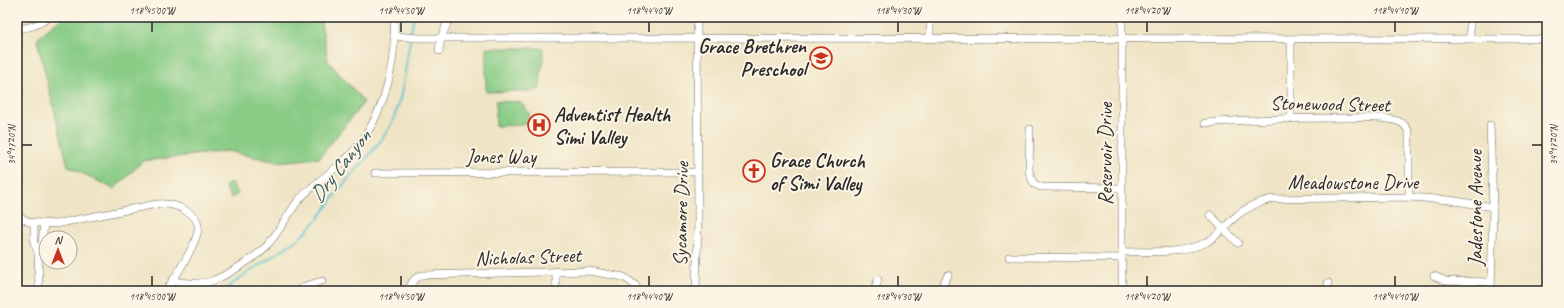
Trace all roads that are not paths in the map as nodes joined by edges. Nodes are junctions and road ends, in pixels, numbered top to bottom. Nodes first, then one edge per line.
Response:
1 (49, 17) edge
2 (394, 17) edge
3 (450, 17) edge
4 (698, 17) edge
5 (930, 17) edge
6 (1122, 17) edge
7 (1470, 17) edge
8 (17, 28) edge
9 (395, 36) junction
10 (442, 38) junction
11 (1470, 38) junction
12 (698, 39) junction
13 (930, 39) junction
14 (1121, 39) junction
15 (1291, 39) junction
16 (1547, 39) edge
17 (439, 51) dead end
18 (1291, 118) junction
19 (1205, 123) dead end
20 (1490, 125) dead end
21 (1030, 128) dead end
22 (698, 172) junction
23 (376, 173) dead end
24 (1121, 188) junction
25 (1409, 198) junction
26 (1492, 207) junction
27 (1210, 215) dead end
28 (17, 216) edge
29 (34, 223) junction
30 (44, 224) junction
31 (1224, 229) junction
32 (43, 230) edge
33 (1238, 243) dead end
34 (38, 252) edge
35 (1122, 255) junction
36 (1009, 257) dead end
37 (38, 270) edge
38 (556, 271) junction
39 (948, 276) dead end
40 (1434, 276) dead end
41 (172, 280) junction
42 (878, 280) dead end
43 (322, 281) dead end
44 (1491, 282) junction
45 (636, 286) dead end
46 (39, 291) edge
47 (166, 291) edge
48 (299, 291) edge
49 (409, 291) edge
50 (556, 291) edge
51 (696, 291) edge
52 (874, 291) edge
53 (942, 291) edge
54 (1122, 291) edge
55 (1491, 291) edge

1 - 8 street
2 - 9 street
3 - 10 street
4 - 12 street, Sycamore Drive
5 - 13 street
6 - 14 street, Reservoir Drive
7 - 11 street
9 - 10 street
9 - 41 street
10 - 12 street
10 - 17 street
11 - 15 street
11 - 16 street
12 - 13 street
12 - 22 street, Sycamore Drive
13 - 14 street
14 - 15 street
14 - 24 street, Reservoir Drive
15 - 18 street
18 - 19 street, Stonewood Street
18 - 25 street, Stonewood Street
20 - 26 street, Jadestone Avenue
21 - 24 street
22 - 23 street, Jones Way
22 - 51 street, Sycamore Drive
24 - 35 street, Reservoir Drive
25 - 26 street, Meadowstone Drive
25 - 31 street, Meadowstone Drive
26 - 44 street, Jadestone Avenue
27 - 31 street
28 - 29 street
29 - 30 street
29 - 34 street
30 - 32 street
30 - 41 street
31 - 33 street
31 - 35 street, Meadowstone Drive
35 - 36 street, Meadowstone Drive
35 - 54 street, Reservoir Drive
37 - 46 street
38 - 45 street, Nicholas Street
38 - 49 street, Nicholas Street
38 - 50 street
39 - 53 street
40 - 44 street
41 - 47 street
42 - 52 street
43 - 48 street
44 - 55 street, Jadestone Avenue

